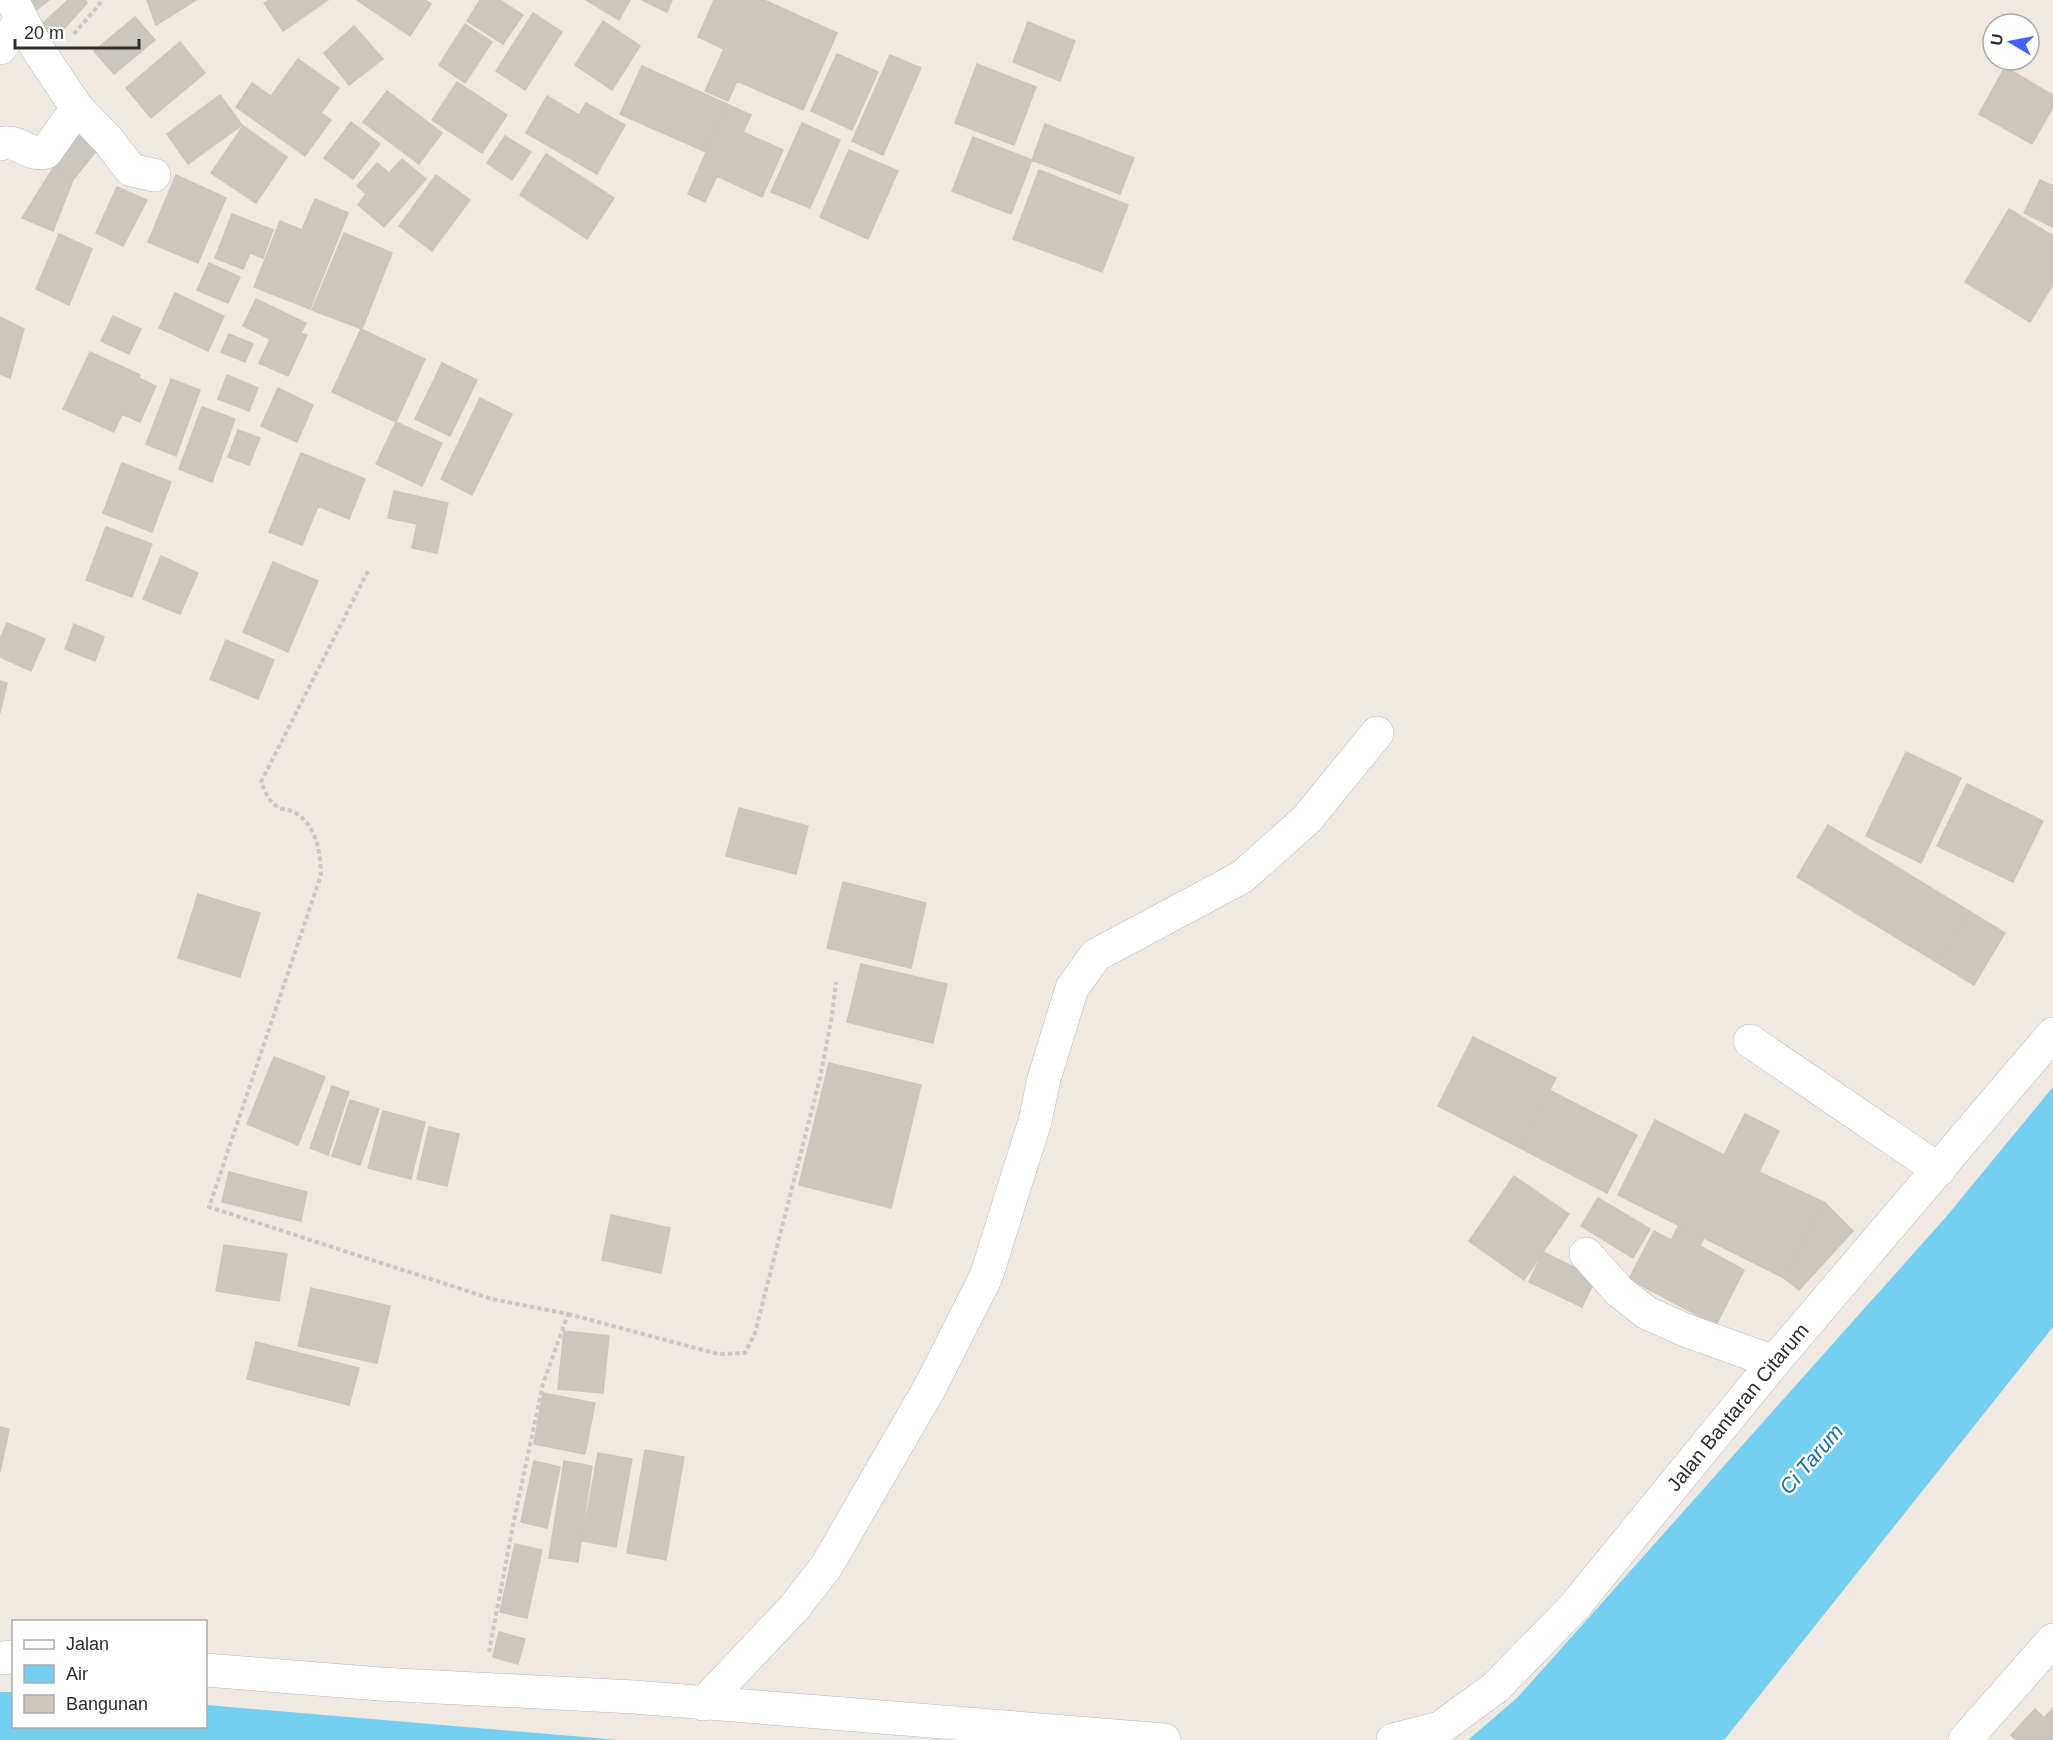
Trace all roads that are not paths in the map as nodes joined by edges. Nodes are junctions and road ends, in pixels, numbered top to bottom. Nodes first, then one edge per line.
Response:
1 (17, 10) edge
2 (0, 48) edge
3 (77, 108) junction
4 (0, 144) edge
5 (154, 175) dead end
6 (1377, 733) dead end
7 (2053, 1034) edge
8 (1750, 1041) dead end
9 (1939, 1170) junction
10 (1586, 1254) dead end
11 (1774, 1362) junction
12 (2053, 1640) edge
13 (207, 1670) edge
14 (703, 1704) junction
15 (1164, 1740) edge
16 (1393, 1740) edge
17 (1965, 1740) edge

1 - 2 street
1 - 3 street
3 - 4 street
3 - 5 street
6 - 14 street
7 - 9 street, Jalan Bantaran Citarum
8 - 9 street
9 - 11 street, Jalan Bantaran Citarum
10 - 11 street
11 - 16 street, Jalan Bantaran Citarum
12 - 17 street
13 - 14 street
14 - 15 street

